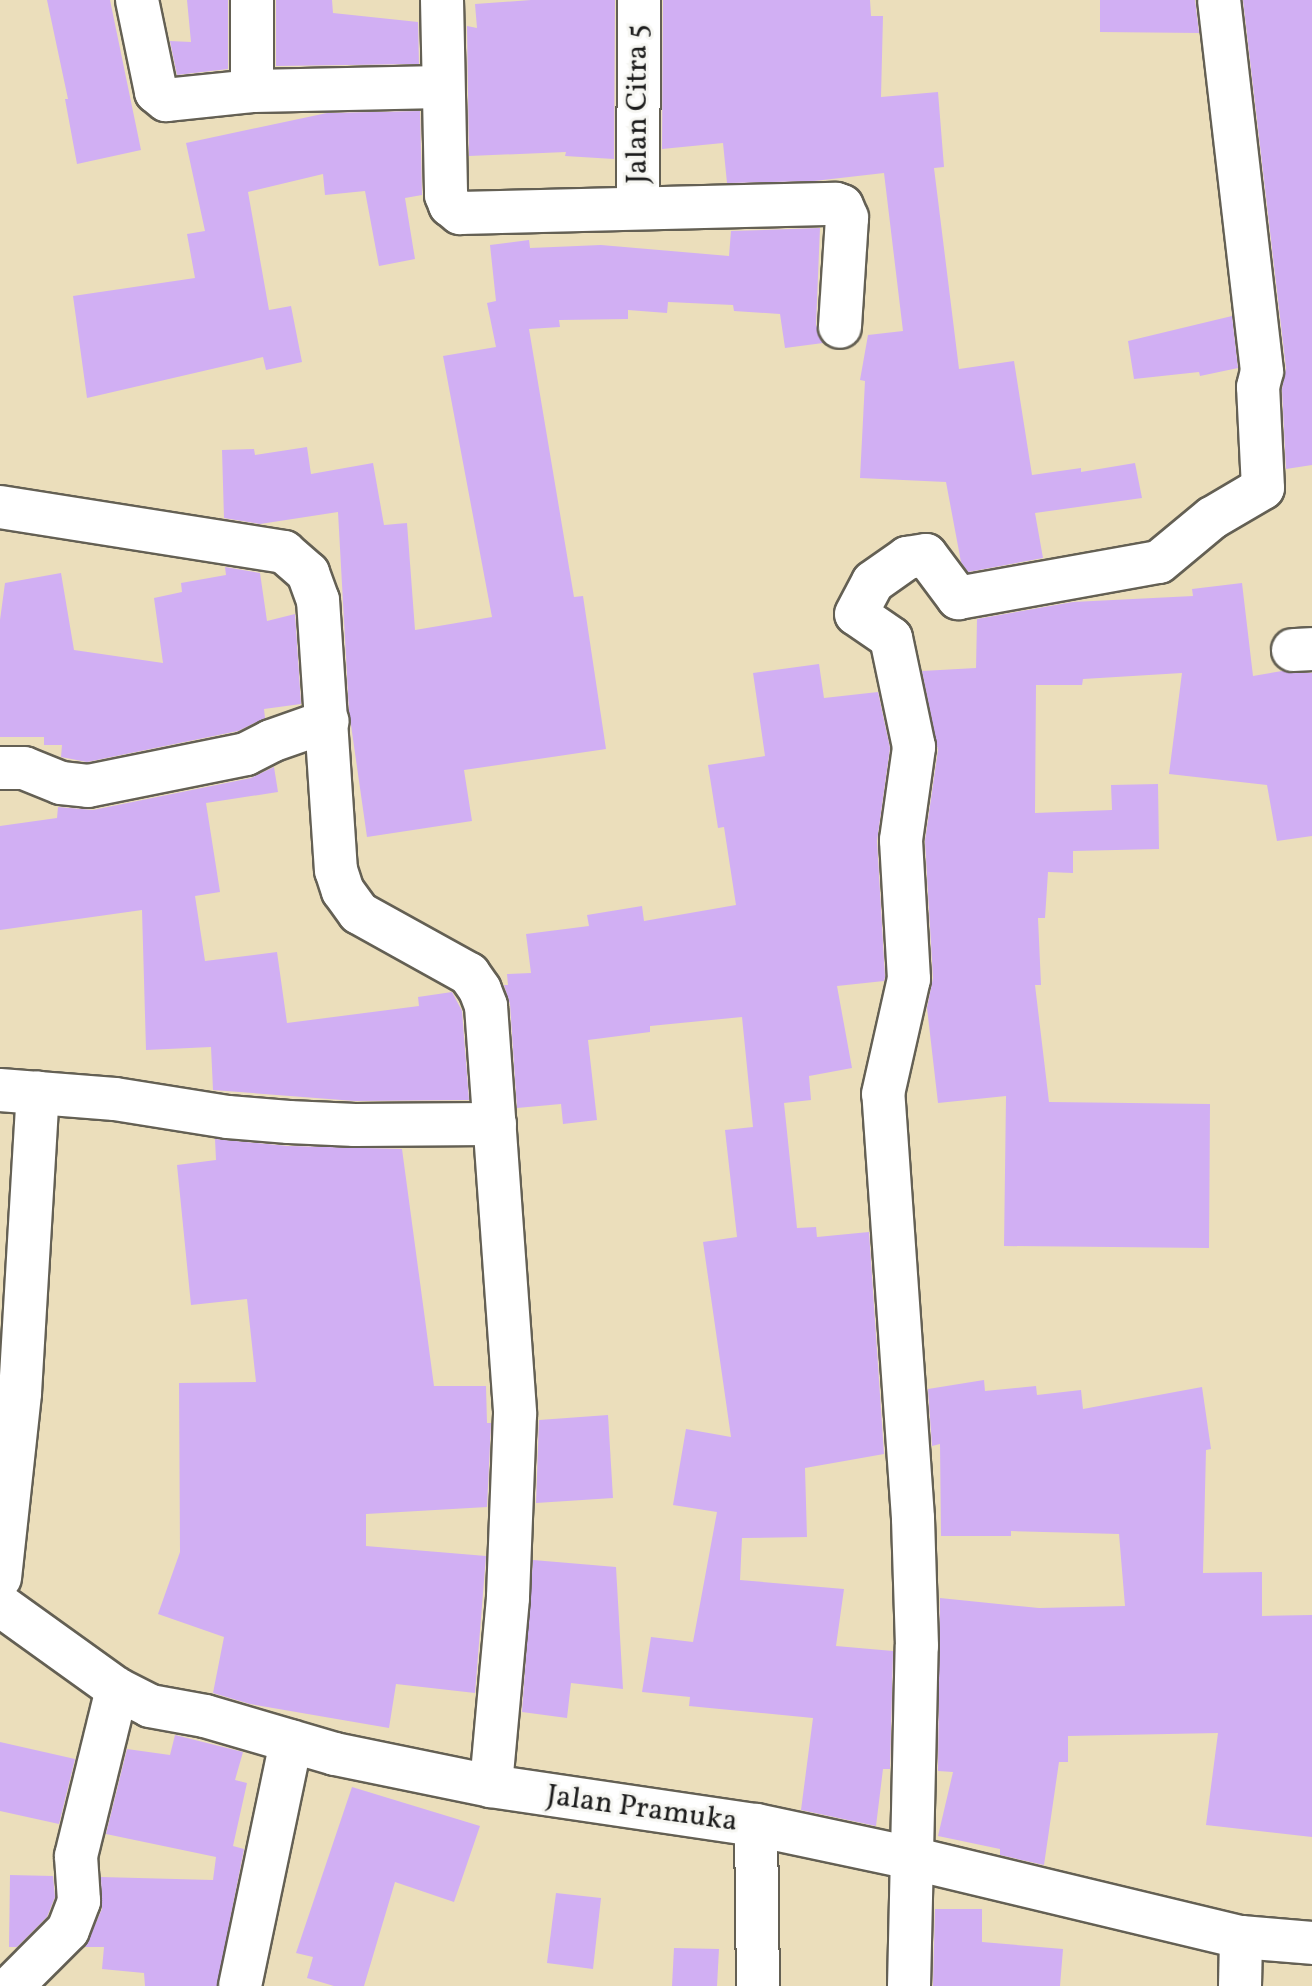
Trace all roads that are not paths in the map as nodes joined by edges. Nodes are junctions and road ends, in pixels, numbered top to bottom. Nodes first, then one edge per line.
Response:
1 (137, 0) edge
2 (252, 0) edge
3 (442, 0) edge
4 (639, 0) edge
5 (1219, 0) edge
6 (443, 87) junction
7 (252, 91) junction
8 (638, 208) junction
9 (840, 327) dead end
10 (0, 507) edge
11 (328, 721) junction
12 (0, 768) edge
13 (19, 1091) edge
14 (495, 1124) junction
15 (0, 1578) edge
16 (0, 1605) edge
17 (117, 1689) junction
18 (291, 1741) junction
19 (491, 1786) junction
20 (756, 1825) junction
21 (911, 1858) junction
22 (1241, 1937) junction
23 (1312, 1943) edge
24 (12, 1986) edge
25 (240, 1986) edge
26 (758, 1986) edge
27 (909, 1986) edge
28 (1240, 1986) edge

1 - 7 street
2 - 7 street
3 - 6 street
4 - 8 street, Jalan Citra 5
5 - 21 street
6 - 7 street
6 - 8 street
8 - 9 street
10 - 11 street
11 - 12 street
11 - 14 street
13 - 14 street
13 - 15 street
14 - 19 street
16 - 17 street, Jalan Pramuka
17 - 18 street, Jalan Pramuka
17 - 24 street
18 - 19 street, Jalan Pramuka
18 - 25 street
19 - 20 street, Jalan Pramuka
20 - 21 street, Jalan Pramuka
20 - 26 street
21 - 22 street, Jalan Pramuka
21 - 27 street
22 - 23 street, Jalan Pramuka
22 - 28 street

